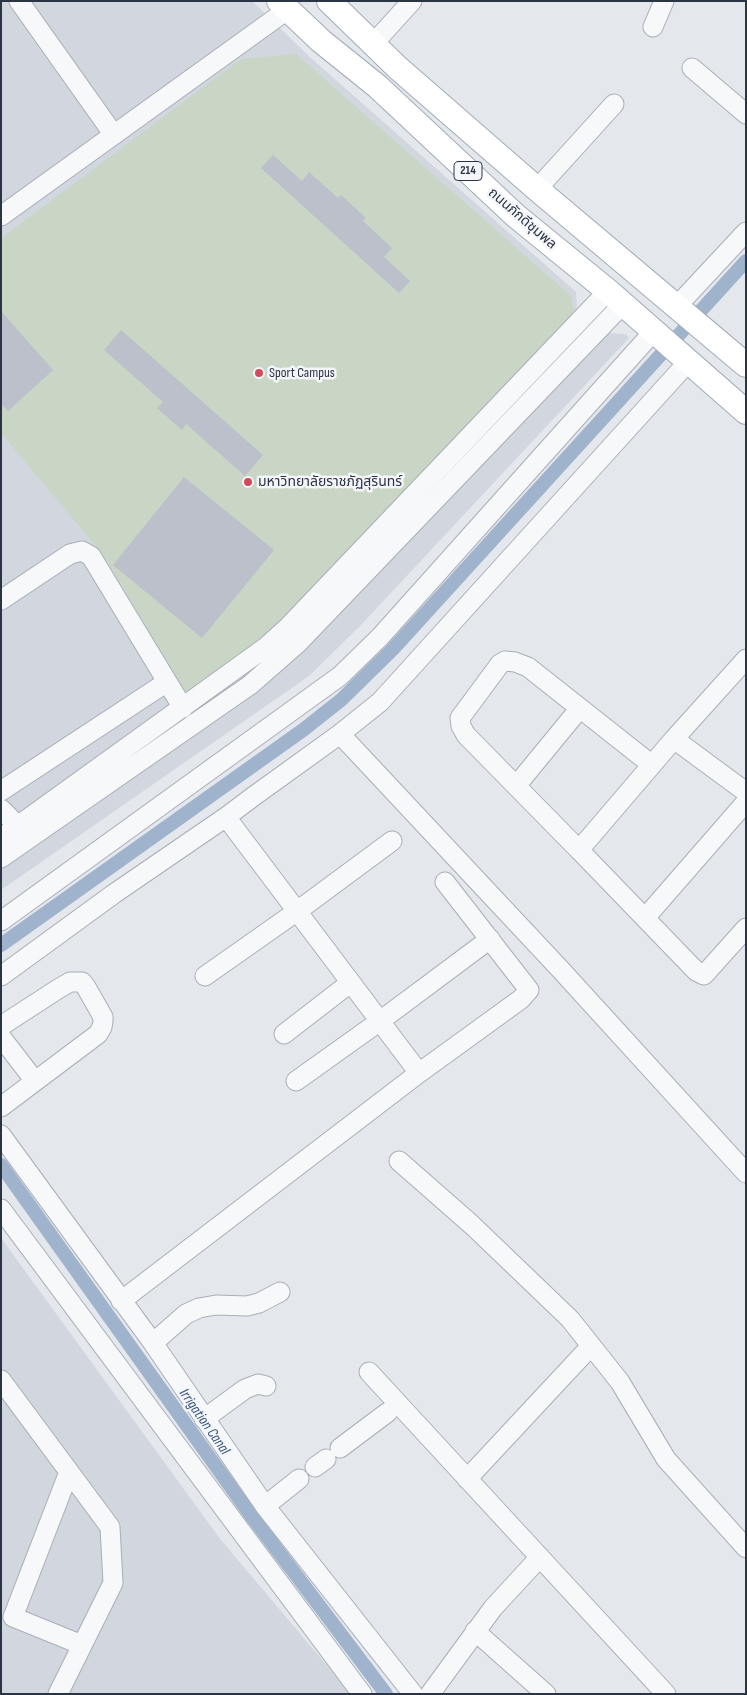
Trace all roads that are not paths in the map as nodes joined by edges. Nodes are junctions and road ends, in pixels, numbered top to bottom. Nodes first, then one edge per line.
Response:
1 (19, 1) edge
2 (330, 1) edge
3 (412, 1) edge
4 (664, 1) edge
5 (283, 5) edge
6 (653, 27) dead end
7 (373, 44) junction
8 (692, 68) dead end
9 (614, 104) dead end
10 (746, 114) edge
11 (114, 135) junction
12 (538, 189) junction
13 (1, 216) edge
14 (746, 232) edge
15 (615, 297) junction
16 (681, 309) junction
17 (657, 333) junction
18 (686, 359) junction
19 (746, 364) edge
20 (746, 412) edge
21 (1, 600) edge
22 (746, 659) edge
23 (168, 682) junction
24 (183, 708) junction
25 (580, 708) junction
26 (340, 734) junction
27 (674, 739) junction
28 (652, 765) junction
29 (516, 786) junction
30 (1, 791) edge
31 (746, 792) edge
32 (746, 802) edge
33 (1, 809) edge
34 (226, 817) junction
35 (18, 826) junction
36 (1, 838) edge
37 (392, 841) dead end
38 (578, 850) junction
39 (1, 858) edge
40 (445, 882) dead end
41 (296, 912) junction
42 (645, 918) junction
43 (1, 921) edge
44 (746, 928) edge
45 (490, 939) junction
46 (1, 976) edge
47 (205, 976) dead end
48 (350, 983) junction
49 (380, 1021) junction
50 (1, 1026) edge
51 (284, 1034) dead end
52 (1, 1036) edge
53 (419, 1073) junction
54 (296, 1081) dead end
55 (34, 1082) junction
56 (1, 1107) edge
57 (1, 1135) edge
58 (400, 1161) dead end
59 (746, 1173) edge
60 (1, 1209) edge
61 (280, 1292) dead end
62 (121, 1301) junction
63 (153, 1343) junction
64 (591, 1346) junction
65 (369, 1372) dead end
66 (1, 1380) edge
67 (266, 1386) dead end
68 (388, 1412) dead end
69 (204, 1419) junction
70 (327, 1458) dead end
71 (69, 1472) junction
72 (299, 1479) dead end
73 (467, 1479) junction
74 (265, 1506) junction
75 (746, 1548) edge
76 (540, 1557) junction
77 (476, 1631) junction
78 (82, 1645) junction
79 (58, 1694) edge
80 (362, 1694) edge
81 (413, 1694) edge
82 (430, 1694) edge
83 (546, 1694) edge
84 (666, 1694) edge

1 - 11 street
2 - 7 main road, 214
3 - 7 street
4 - 6 street
5 - 11 street
5 - 15 main road, ถนนภักดีชุมพล / 214
7 - 12 main road, 214
8 - 10 street
9 - 12 street
11 - 13 street
12 - 16 main road, 214
14 - 16 street
15 - 17 main road, ถนนภักดีชุมพล / 214
15 - 24 street
15 - 39 street
16 - 19 main road, 214
17 - 18 main road, ถนนภักดีชุมพล / 214
17 - 43 street
18 - 20 main road, ถนนภักดีชุมพล / 214
18 - 26 street
21 - 23 street
22 - 27 street
23 - 24 street
23 - 30 street
24 - 35 street
25 - 28 street
25 - 29 street
25 - 29 street
26 - 34 street
26 - 59 street
27 - 28 street
27 - 31 street
28 - 38 street
29 - 38 street
32 - 42 street
33 - 35 street
34 - 41 street
34 - 46 street
35 - 36 street
37 - 41 street
38 - 42 street
40 - 45 street
41 - 47 street
41 - 48 street
42 - 44 street
45 - 49 street
45 - 53 street
48 - 49 street
48 - 51 street
49 - 53 street
49 - 54 street
50 - 55 street
52 - 55 street
53 - 62 street
55 - 56 street
57 - 62 street
58 - 64 street
60 - 80 street
61 - 63 street
62 - 63 street
63 - 69 street
64 - 73 street
64 - 75 street
65 - 73 street
66 - 71 street
67 - 69 street
68 - 70 street
69 - 74 street
71 - 78 street
71 - 78 street
72 - 74 street
73 - 76 street
74 - 81 street
76 - 77 street
76 - 84 street
77 - 82 street
77 - 83 street
78 - 79 street

